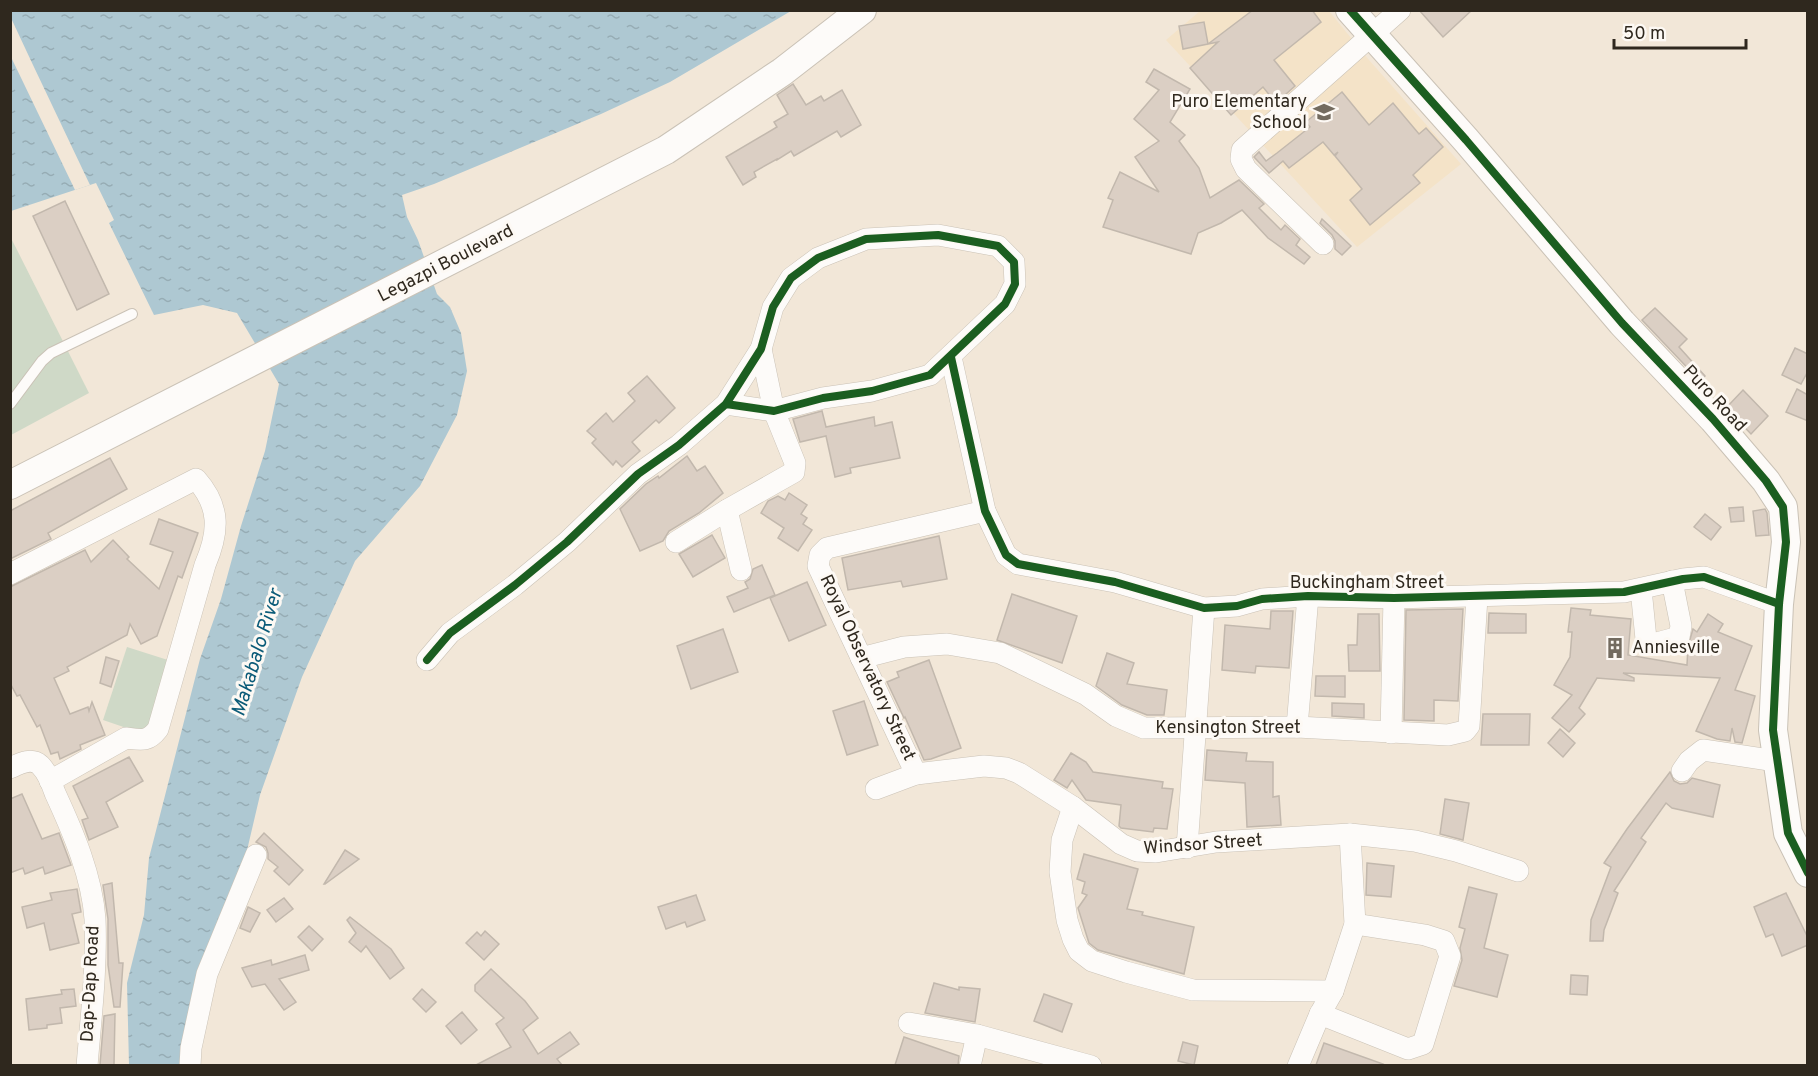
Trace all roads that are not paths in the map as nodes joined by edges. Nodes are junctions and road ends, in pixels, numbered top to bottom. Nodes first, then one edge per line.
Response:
1 (862, 10) edge
2 (1350, 10) edge
3 (1400, 10) edge
4 (1372, 36) junction
5 (1323, 244) dead end
6 (132, 315) dead end
7 (761, 349) junction
8 (951, 357) junction
9 (10, 404) edge
10 (726, 404) junction
11 (774, 411) junction
12 (10, 485) edge
13 (727, 510) junction
14 (985, 511) junction
15 (676, 542) dead end
16 (741, 570) dead end
17 (10, 574) edge
18 (1672, 581) junction
19 (1641, 589) junction
20 (1308, 596) junction
21 (1477, 597) junction
22 (1394, 598) junction
23 (1779, 604) junction
24 (1204, 608) junction
25 (861, 658) junction
26 (427, 660) dead end
27 (1195, 727) junction
28 (1297, 727) junction
29 (1391, 733) junction
30 (1776, 761) junction
31 (10, 768) edge
32 (1682, 771) dead end
33 (916, 774) junction
34 (50, 781) junction
35 (876, 789) dead end
36 (1073, 807) junction
37 (1350, 834) junction
38 (1186, 848) junction
39 (256, 855) dead end
40 (1518, 871) dead end
41 (1808, 873) edge
42 (1355, 924) junction
43 (1333, 991) junction
44 (1320, 1014) junction
45 (909, 1023) dead end
46 (977, 1035) junction
47 (1055, 1061) edge
48 (87, 1065) edge
49 (190, 1065) edge
50 (970, 1065) edge
51 (1091, 1065) edge
52 (1298, 1065) edge

1 - 12 street, Legazpi Boulevard
2 - 4 street, Puro Road
3 - 4 street
4 - 5 street
4 - 23 street, Puro Road
6 - 9 lane
7 - 8 street
7 - 10 street
7 - 11 street
8 - 11 street
8 - 14 street, Buckingham Street
10 - 11 street
10 - 26 street
11 - 13 street
13 - 15 street
13 - 16 street
14 - 24 street, Buckingham Street
14 - 25 street, Royal Observatory Street
17 - 34 street
18 - 19 street, Buckingham Street
18 - 19 street
18 - 23 street, Buckingham Street
19 - 21 street, Buckingham Street
20 - 22 street, Buckingham Street
20 - 24 street, Buckingham Street
20 - 28 street
21 - 22 street, Buckingham Street
21 - 29 street, Kensington Street
22 - 29 street
23 - 30 street, Puro Road
24 - 27 street
25 - 27 street, Kensington Street
25 - 33 street, Royal Observatory Street
27 - 28 street, Kensington Street
27 - 38 street
28 - 29 street, Kensington Street
30 - 32 street
30 - 41 street, Puro Road
31 - 34 street, Dap-Dap Road
33 - 35 street, Windsor Street
33 - 36 street, Windsor Street
34 - 48 street, Dap-Dap Road
36 - 38 street, Windsor Street
36 - 43 street
37 - 38 street, Windsor Street
37 - 40 street, Windsor Street
37 - 42 street
39 - 49 street
42 - 43 street
42 - 44 street
43 - 44 street
44 - 52 street
45 - 46 street
46 - 47 street
46 - 50 street
47 - 51 street

